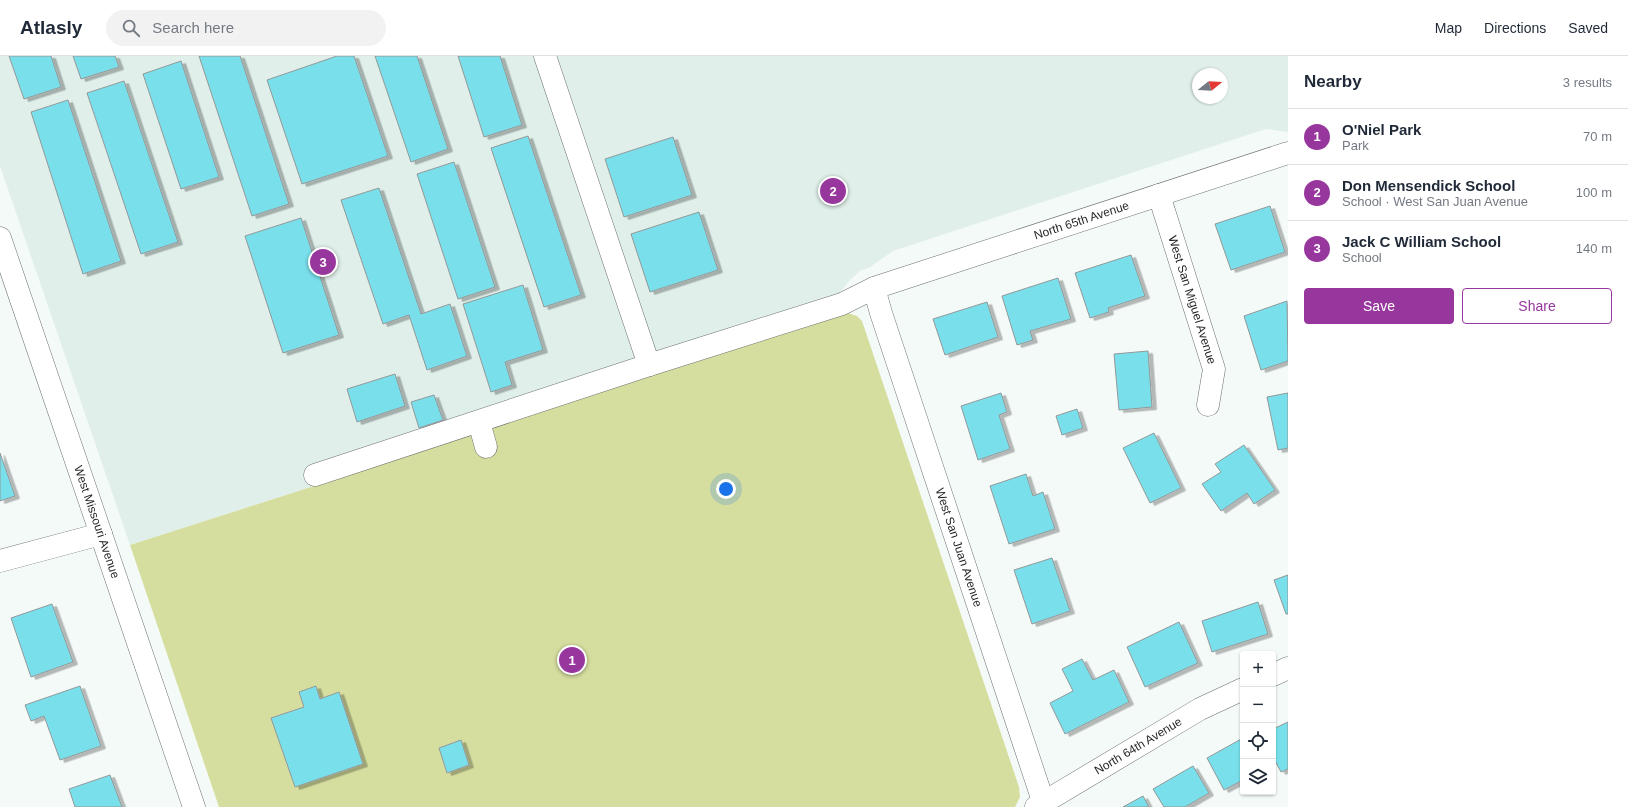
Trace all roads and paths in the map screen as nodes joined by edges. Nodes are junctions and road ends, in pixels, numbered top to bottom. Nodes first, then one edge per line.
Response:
1 (545, 56) edge
2 (1288, 153) edge
3 (1159, 195) junction
4 (0, 238) edge
5 (874, 288) junction
6 (648, 365) junction
7 (1208, 405) dead end
8 (479, 422) junction
9 (486, 447) dead end
10 (315, 475) dead end
11 (101, 534) junction
12 (0, 561) edge
13 (1288, 668) edge
14 (1276, 674) edge
15 (1240, 690) edge
16 (1041, 806) edge
17 (194, 807) edge

1 - 6 street
2 - 3 street, North 65th Avenue
3 - 5 street, North 65th Avenue
3 - 7 street, West San Miguel Avenue
4 - 11 street, West Missouri Avenue
5 - 6 street, North 65th Avenue
5 - 16 street, West San Juan Avenue
6 - 8 street, North 65th Avenue
8 - 9 street
8 - 10 street, North 65th Avenue
11 - 12 street
11 - 17 street, West Missouri Avenue
13 - 14 street
15 - 16 street, North 64th Avenue

